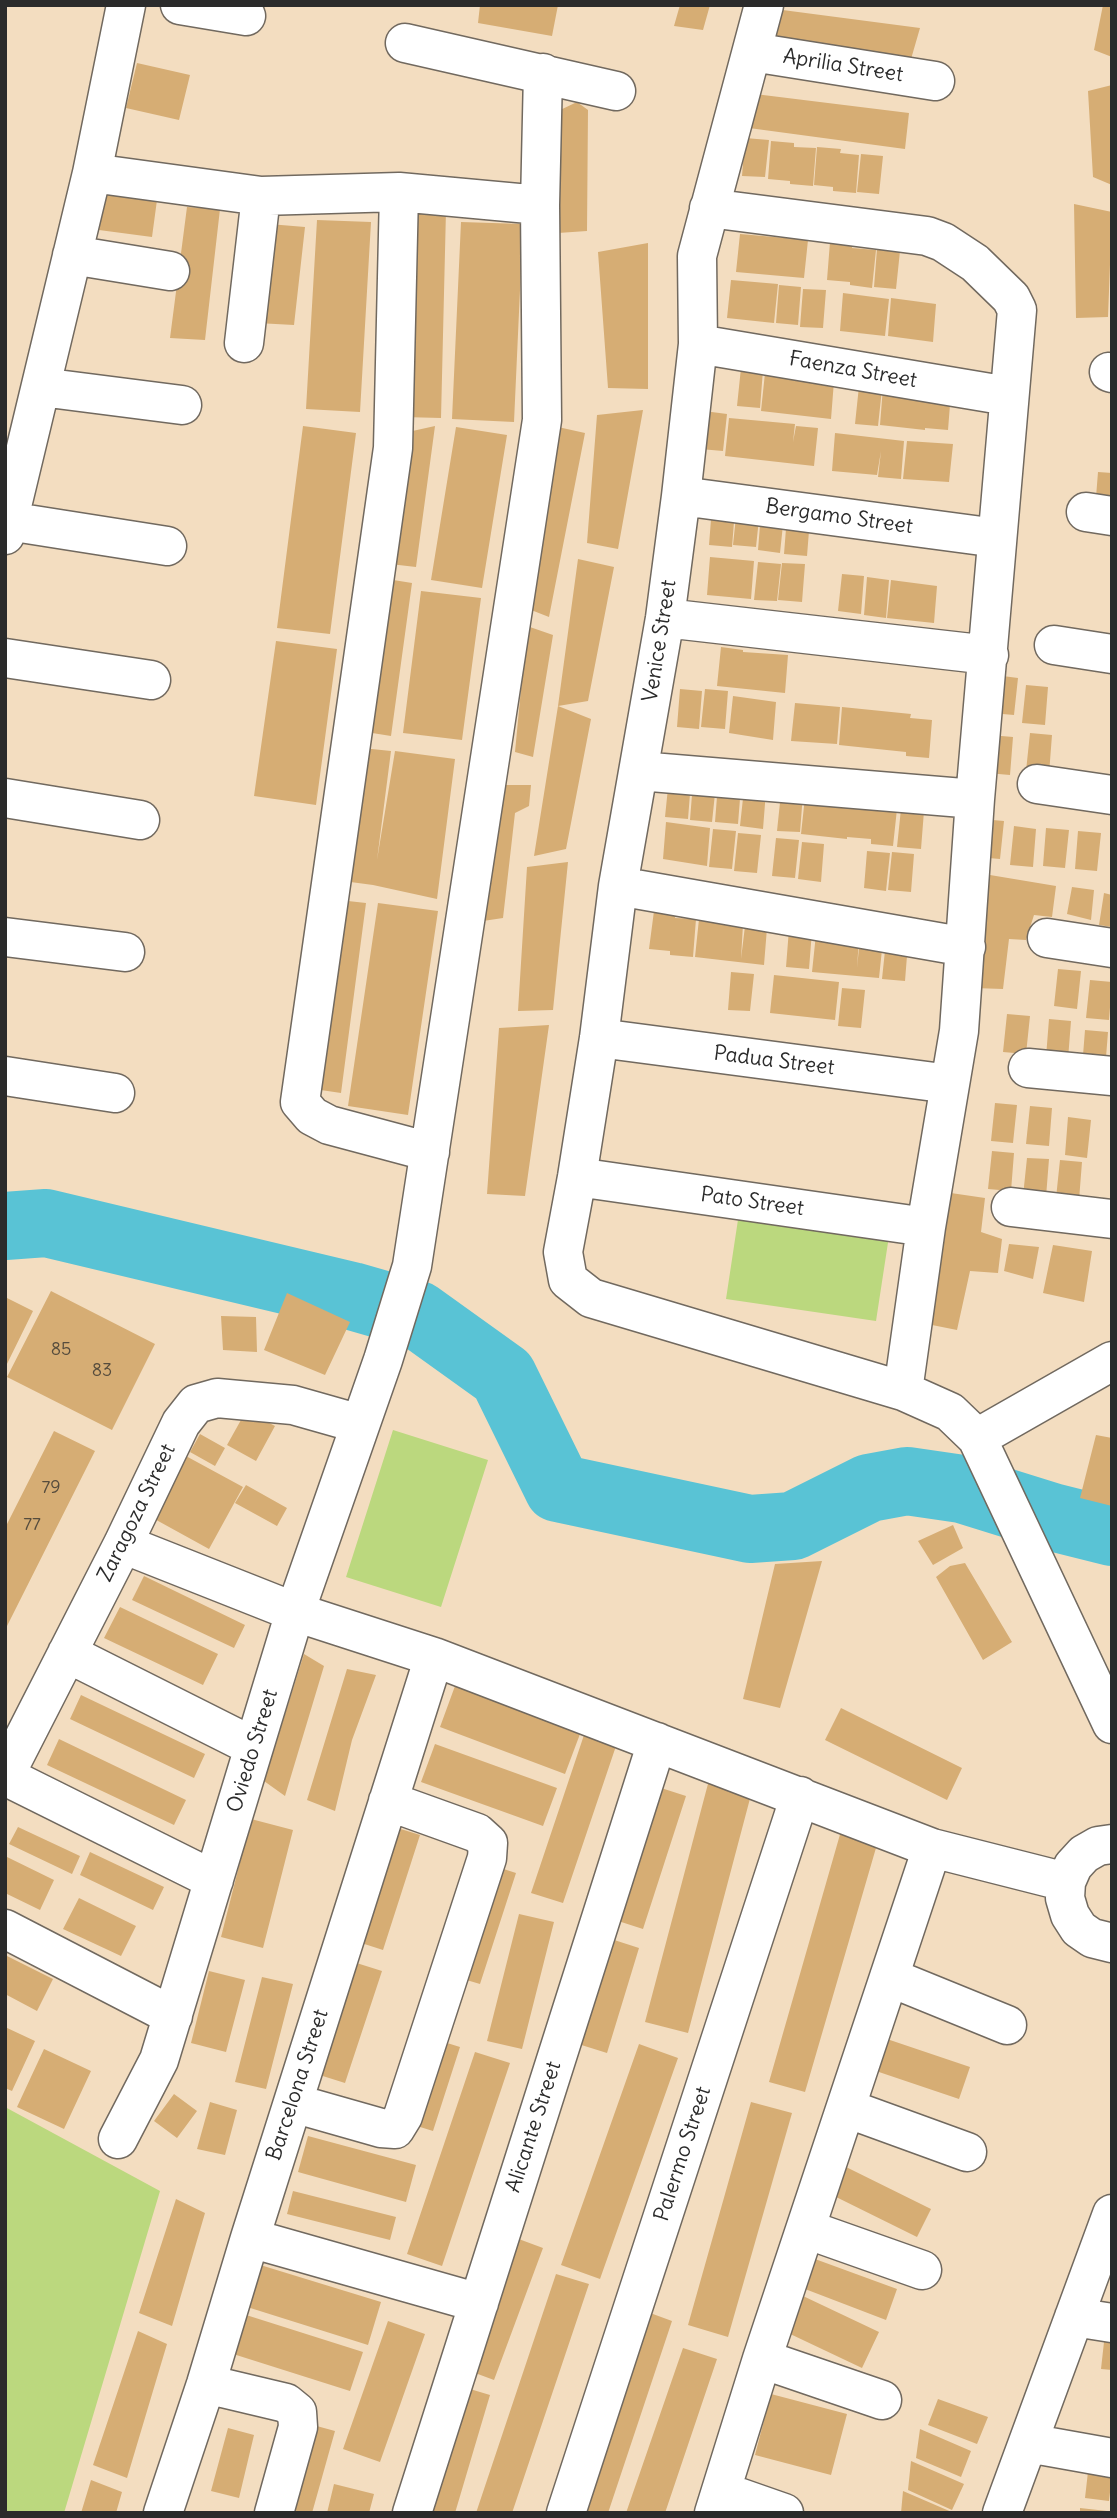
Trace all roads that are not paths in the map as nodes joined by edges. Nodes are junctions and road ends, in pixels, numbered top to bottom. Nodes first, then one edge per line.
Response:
1 (126, 5) edge
2 (180, 5) edge
3 (764, 5) edge
4 (246, 16) dead end
5 (405, 43) dead end
6 (752, 52) junction
7 (543, 74) junction
8 (935, 80) dead end
9 (616, 91) dead end
10 (92, 173) junction
11 (399, 192) junction
12 (261, 196) junction
13 (540, 205) junction
14 (709, 208) junction
15 (72, 256) junction
16 (170, 271) dead end
17 (244, 343) dead end
18 (698, 344) junction
19 (41, 387) junction
20 (1008, 396) junction
21 (182, 405) dead end
22 (681, 496) junction
23 (7, 528) edge
24 (997, 538) junction
25 (167, 546) dead end
26 (665, 618) junction
27 (1054, 645) dead end
28 (1112, 654) edge
29 (989, 655) junction
30 (5, 658) edge
31 (151, 680) dead end
32 (639, 771) junction
33 (1037, 784) dead end
34 (1112, 795) edge
35 (5, 798) edge
36 (975, 799) junction
37 (140, 820) dead end
38 (618, 886) junction
39 (5, 937) edge
40 (1047, 938) dead end
41 (966, 947) junction
42 (1112, 948) edge
43 (125, 953) dead end
44 (598, 1038) junction
45 (1028, 1068) dead end
46 (5, 1076) edge
47 (1112, 1076) edge
48 (950, 1084) junction
49 (115, 1093) dead end
50 (430, 1152) junction
51 (577, 1177) junction
52 (1011, 1207) dead end
53 (1112, 1219) edge
54 (926, 1227) junction
55 (1112, 1361) edge
56 (902, 1391) junction
57 (360, 1424) junction
58 (977, 1438) junction
59 (123, 1544) junction
60 (295, 1612) junction
61 (67, 1653) junction
62 (433, 1657) junction
63 (1112, 1724) edge
64 (657, 1742) junction
65 (254, 1747) junction
66 (5, 1775) edge
67 (800, 1796) junction
68 (388, 1801) junction
69 (1112, 1844) edge
70 (932, 1847) junction
71 (214, 1880) junction
72 (1066, 1882) junction
73 (5, 1929) edge
74 (1112, 1943) edge
75 (889, 1977) junction
76 (173, 2016) junction
77 (1007, 2025) dead end
78 (293, 2103) junction
79 (846, 2108) junction
80 (118, 2139) dead end
81 (967, 2152) dead end
82 (1112, 2214) edge
83 (806, 2229) junction
84 (250, 2238) junction
85 (922, 2270) dead end
86 (479, 2303) junction
87 (1074, 2317) junction
88 (1112, 2323) edge
89 (762, 2359) junction
90 (206, 2384) junction
91 (882, 2400) dead end
92 (1028, 2443) junction
93 (1112, 2458) edge
94 (717, 2502) edge
95 (163, 2513) edge
96 (274, 2513) edge
97 (412, 2513) edge
98 (566, 2513) edge
99 (784, 2513) edge
100 (1002, 2513) edge

1 - 10 street
2 - 4 street
3 - 6 street, Venice Street
5 - 7 street
6 - 8 street, Aprilia Street
6 - 14 street, Venice Street
7 - 9 street
7 - 13 street, Oviedo Street
10 - 12 street
10 - 15 street
11 - 12 street
11 - 13 street
11 - 50 street
12 - 17 street
13 - 50 street, Oviedo Street
14 - 18 street, Venice Street
14 - 20 street
15 - 16 street
15 - 19 street
18 - 20 street, Faenza Street
18 - 22 street, Venice Street
19 - 21 street
19 - 23 street
20 - 24 street
22 - 24 street, Bergamo Street
22 - 26 street, Venice Street
23 - 25 street
24 - 29 street
26 - 29 street
26 - 32 street, Venice Street
27 - 28 street
29 - 36 street
30 - 31 street
32 - 36 street
32 - 38 street, Venice Street
33 - 34 street
35 - 37 street
36 - 41 street
38 - 41 street
38 - 44 street, Venice Street
39 - 43 street
40 - 42 street
41 - 48 street
44 - 48 street, Padua Street
44 - 51 street, Venice Street
45 - 47 street
46 - 49 street
48 - 54 street
50 - 57 street, Oviedo Street
51 - 54 street, Pato Street
51 - 56 street, Venice Street
52 - 53 street
54 - 56 street
55 - 58 street
56 - 58 street
57 - 59 street, Zaragoza Street
57 - 60 street, Oviedo Street
58 - 63 street
59 - 60 street
59 - 61 street, Zaragoza Street
60 - 62 street
60 - 65 street, Oviedo Street
61 - 65 street
61 - 66 street, Zaragoza Street
62 - 64 street
62 - 68 street, Barcelona Street
64 - 67 street
64 - 86 street, Alicante Street
65 - 71 street, Oviedo Street
66 - 71 street
67 - 70 street
67 - 98 street, Palermo Street
68 - 78 street, Barcelona Street
68 - 78 street
69 - 72 street
70 - 72 street
70 - 75 street
71 - 76 street, Oviedo Street
72 - 74 street
73 - 76 street
75 - 77 street
75 - 79 street
76 - 80 street, Oviedo Street
78 - 84 street, Barcelona Street
79 - 81 street
79 - 83 street
82 - 87 street
83 - 85 street
83 - 89 street
84 - 86 street
84 - 90 street, Barcelona Street
86 - 97 street, Alicante Street
87 - 88 street
87 - 92 street
89 - 91 street
89 - 94 street
90 - 95 street, Barcelona Street
90 - 96 street
92 - 93 street
92 - 100 street
94 - 99 street

